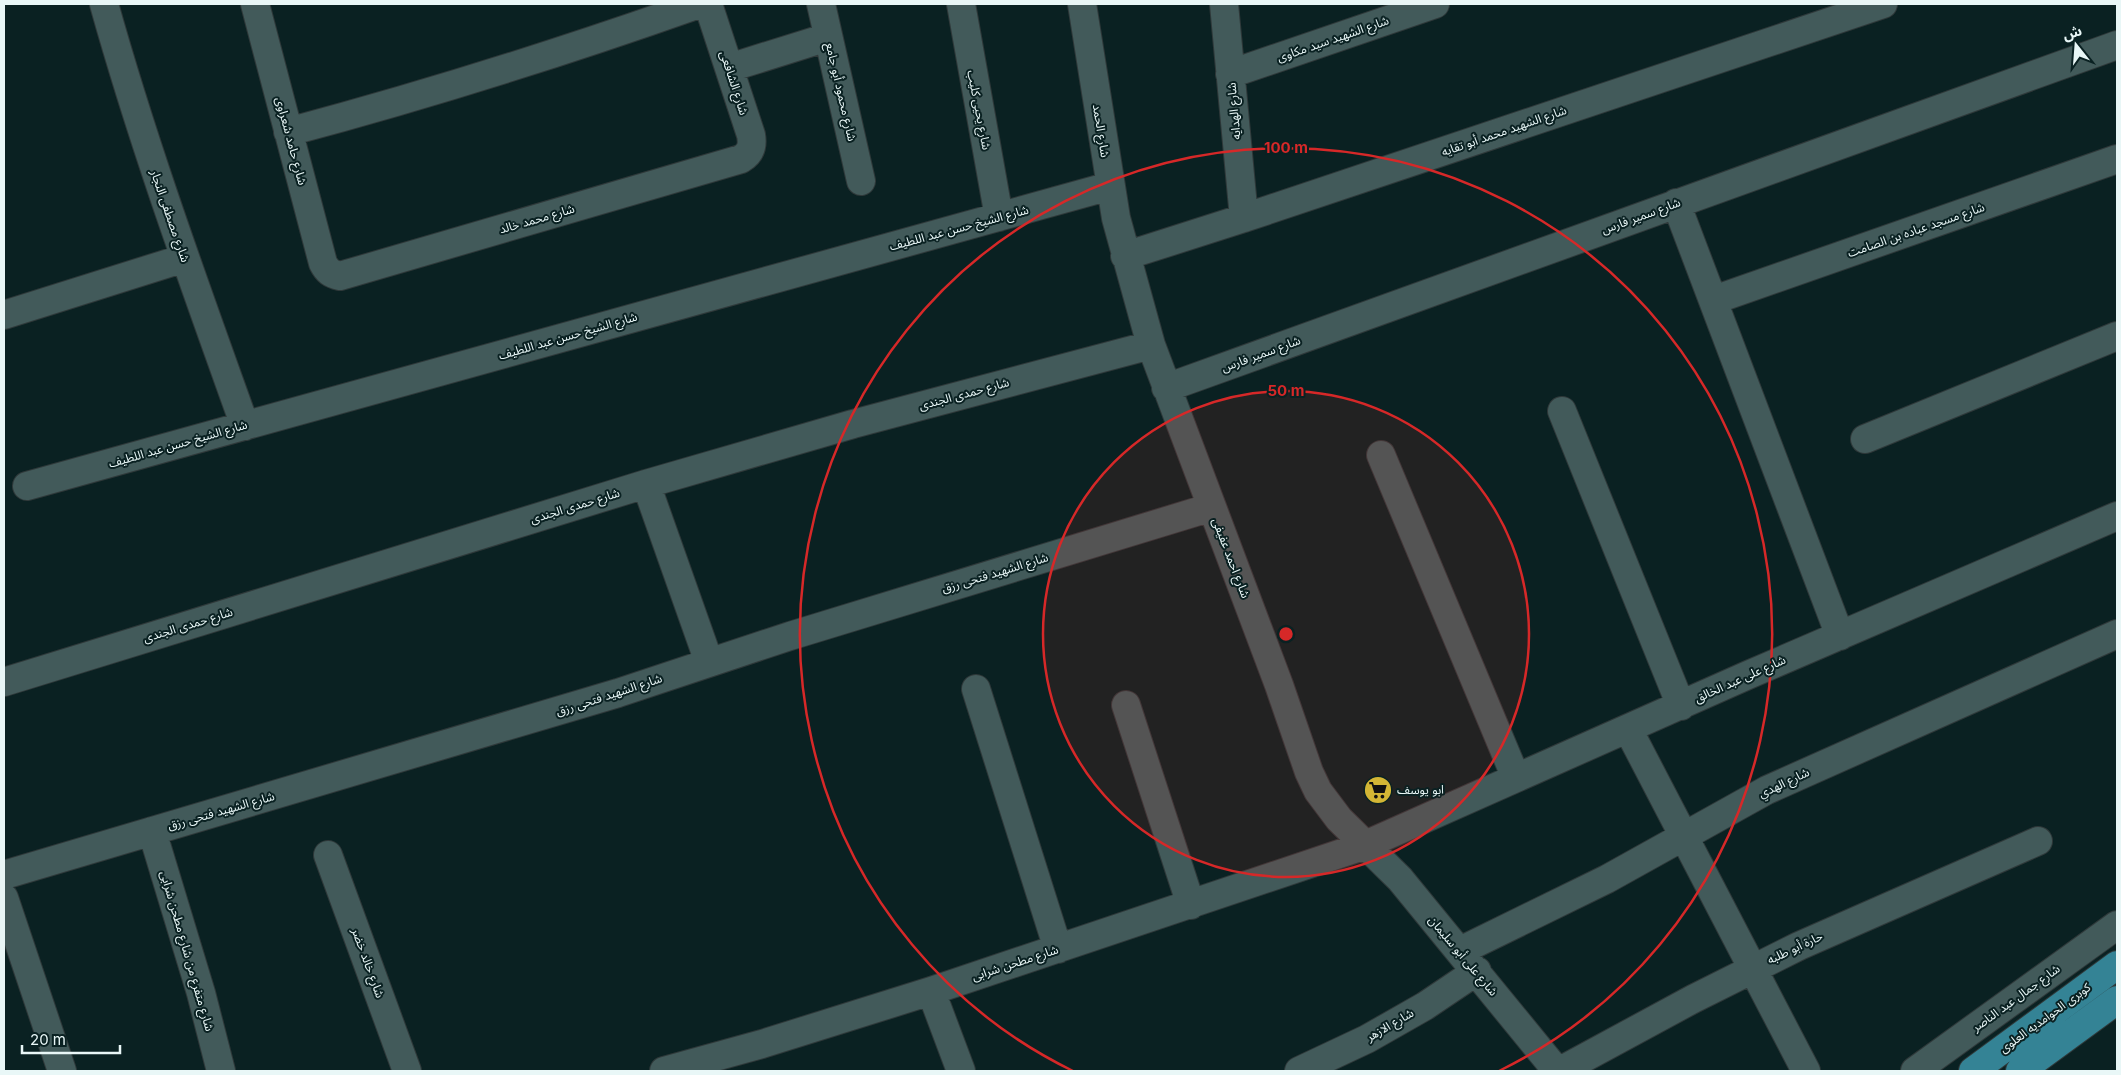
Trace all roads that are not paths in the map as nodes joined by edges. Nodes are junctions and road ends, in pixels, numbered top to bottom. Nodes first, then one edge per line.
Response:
1 (104, 4) edge
2 (256, 4) edge
3 (699, 4) edge
4 (708, 4) edge
5 (821, 4) edge
6 (960, 4) edge
7 (1082, 4) edge
8 (1224, 4) edge
9 (1435, 4) edge
10 (1882, 4) edge
11 (828, 37) junction
12 (2117, 45) edge
13 (729, 68) junction
14 (1230, 74) junction
15 (288, 132) junction
16 (742, 159) joint
17 (2117, 159) edge
18 (861, 181) dead end
19 (1110, 186) junction
20 (1676, 203) junction
21 (999, 217) junction
22 (1244, 218) junction
23 (1125, 256) junction
24 (185, 258) junction
25 (332, 275) joint
26 (1714, 300) junction
27 (4, 315) edge
28 (2117, 336) edge
29 (1151, 345) junction
30 (1166, 388) junction
31 (1562, 411) dead end
32 (245, 426) junction
33 (1865, 439) dead end
34 (1381, 455) dead end
35 (646, 484) junction
36 (27, 486) dead end
37 (1212, 507) junction
38 (2117, 516) edge
39 (2117, 634) edge
40 (1840, 636) junction
41 (709, 662) junction
42 (4, 682) edge
43 (976, 689) dead end
44 (1126, 705) dead end
45 (1680, 706) junction
46 (1628, 729) junction
47 (1516, 778) junction
48 (152, 831) junction
49 (1684, 836) junction
50 (2038, 841) dead end
51 (1363, 846) junction
52 (328, 855) dead end
53 (4, 875) edge
54 (4, 898) edge
55 (1190, 904) junction
56 (2117, 925) edge
57 (1058, 949) junction
58 (1469, 961) junction
59 (2117, 965) edge
60 (1752, 969) junction
61 (931, 990) junction
62 (2117, 1000) edge
63 (62, 1071) edge
64 (221, 1071) edge
65 (407, 1071) edge
66 (664, 1071) edge
67 (961, 1071) edge
68 (1299, 1071) edge
69 (1559, 1071) edge
70 (1806, 1071) edge
71 (1915, 1071) edge
72 (1973, 1071) edge
73 (2020, 1071) edge

1 - 24 street, شارع مصطفى النجار
2 - 15 street, شارع حامد شعراوى
3 - 15 street
4 - 13 street, شارع الشافعى
5 - 11 street, شارع محمود أبو جامع
6 - 21 street, شارع يحيى كليب
7 - 19 street, شارع الحمد
8 - 14 street, شارع الهدايه
9 - 14 street, شارع الشهيد سيد مكاوى
10 - 22 street, شارع الشهيد محمد أبو تقايه
11 - 13 street
11 - 18 street, شارع محمود أبو جامع
12 - 20 street, شارع سمير فارس
13 - 16 street, شارع الشافعى
14 - 22 street, شارع الهدايه
15 - 25 street, شارع حامد شعراوى
16 - 25 street, شارع محمد خالد
17 - 26 street, شارع مسجد عباده بن الصامت
19 - 21 street, شارع الشيخ حسن عبد اللطيف
19 - 23 street, شارع الحمد
20 - 26 street
20 - 30 street, شارع سمير فارس
21 - 32 street, شارع الشيخ حسن عبد اللطيف
22 - 23 street, شارع الشهيد محمد أبو تقايه
23 - 29 street, شارع احمد عفيفى
24 - 27 street
24 - 32 street, شارع مصطفى النجار
26 - 40 street
28 - 33 street
29 - 30 street, شارع احمد عفيفى
29 - 35 street, شارع حمدى الجندى
30 - 37 street, شارع احمد عفيفى
31 - 45 street
32 - 36 street, شارع الشيخ حسن عبد اللطيف
34 - 47 street
35 - 41 street
35 - 42 street, شارع حمدى الجندى
37 - 41 street, شارع الشهيد فتحى رزق
37 - 51 street, شارع احمد عفيفى
38 - 40 street, شارع على عبد الخالق
39 - 49 street, شارع الهدي
40 - 45 street, شارع على عبد الخالق
41 - 48 street, شارع الشهيد فتحى رزق
43 - 57 street
44 - 55 street
45 - 46 street, شارع على عبد الخالق
46 - 47 street, شارع على عبد الخالق
46 - 49 street
47 - 51 street, شارع على عبد الخالق
48 - 53 street, شارع الشهيد فتحى رزق
48 - 64 street, شارع متفرع من شارع مطحن شرابى
49 - 58 street, شارع الهدي
49 - 60 street
50 - 60 street, حارة أبو طلبه
51 - 55 street, شارع مطحن شرابى
51 - 58 street, شارع على أبو سليمان
52 - 65 street, شارع خالد خضر
54 - 63 street
55 - 57 street, شارع مطحن شرابى
56 - 71 street, شارع جمال عبد الناصر
57 - 61 street, شارع مطحن شرابى
58 - 68 street, شارع الازهر
58 - 69 street, شارع على أبو سليمان
59 - 72 main road, كوبرى الحوامديه العلوى
60 - 69 street, حارة أبو طلبه
60 - 70 street
61 - 66 street, شارع مطحن شرابى
61 - 67 street
62 - 73 main road

